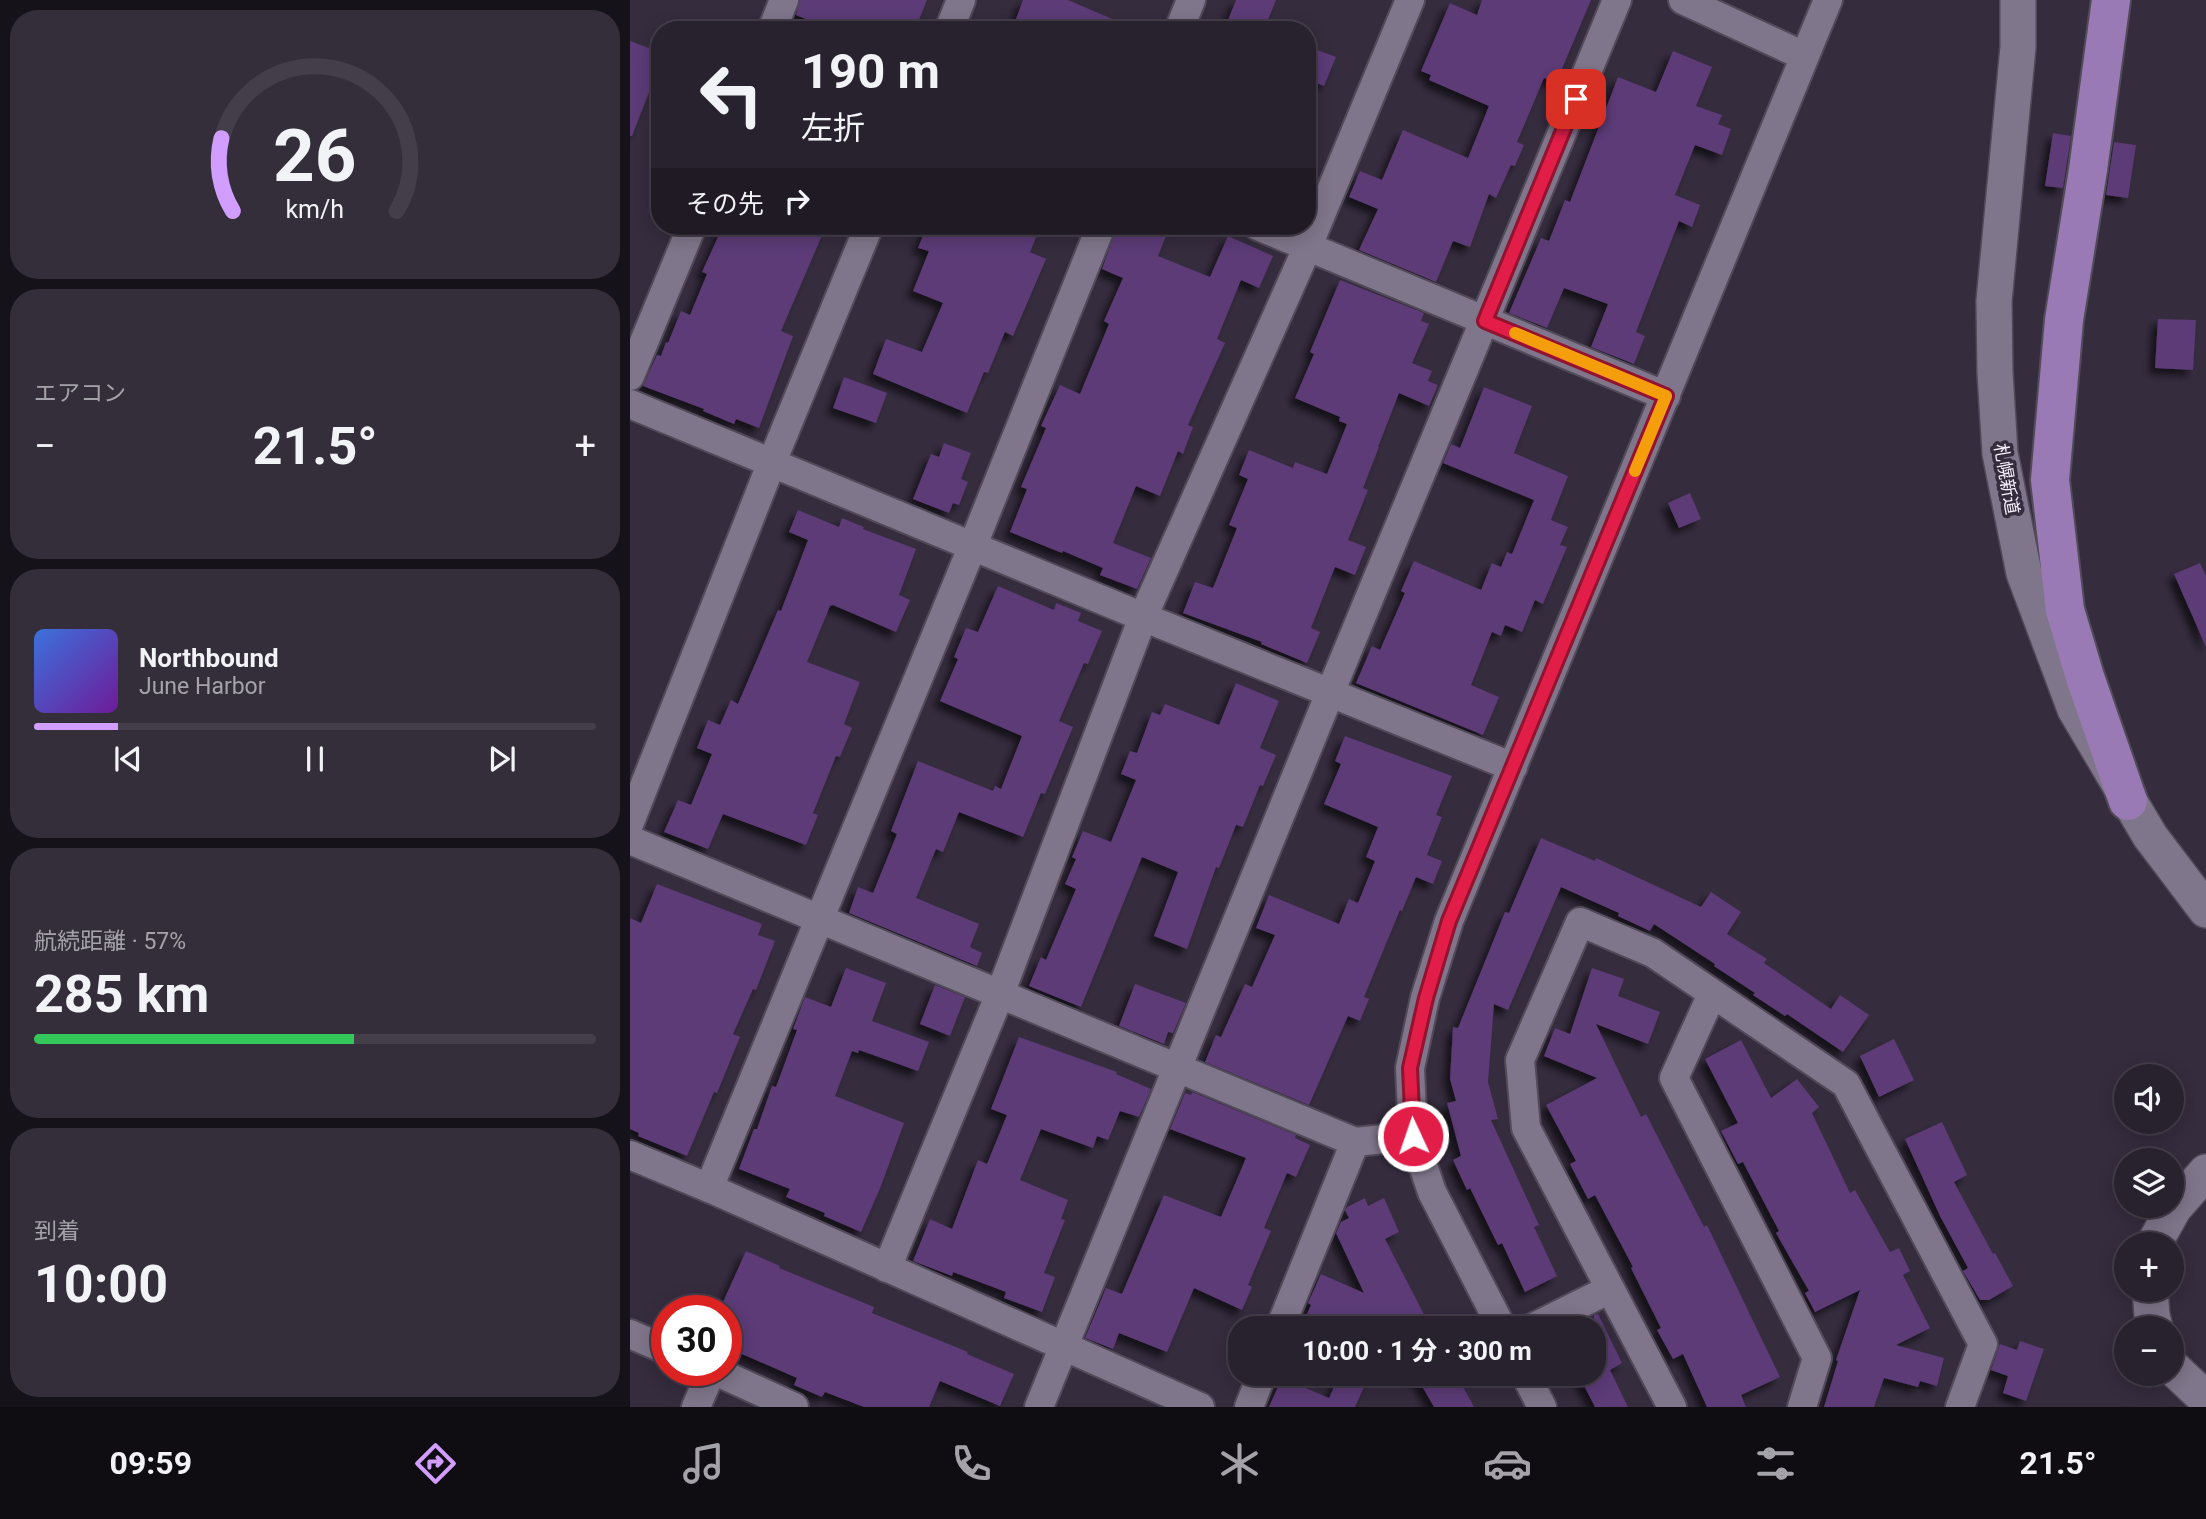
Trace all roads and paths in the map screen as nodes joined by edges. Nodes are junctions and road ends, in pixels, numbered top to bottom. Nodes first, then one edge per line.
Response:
1 (784, 0) edge
2 (961, 0) edge
3 (1191, 0) edge
4 (1410, 0) edge
5 (1617, 0) edge
6 (1683, 0) edge
7 (1828, 0) edge
8 (2018, 0) edge
9 (2111, 0) edge
10 (776, 21) edge
11 (953, 21) edge
12 (1183, 21) edge
13 (1804, 56) junction
14 (1316, 227) edge
15 (687, 235) edge
16 (865, 235) edge
17 (1097, 235) edge
18 (1280, 235) edge
19 (1313, 235) edge
20 (1308, 246) junction
21 (1485, 321) junction
22 (630, 376) edge
23 (1666, 396) junction
24 (630, 404) edge
25 (772, 463) junction
26 (973, 545) junction
27 (1143, 617) junction
28 (1330, 693) junction
29 (1513, 766) junction
30 (2128, 801) junction
31 (630, 822) edge
32 (630, 841) edge
33 (2206, 910) edge
34 (820, 919) junction
35 (1000, 994) junction
36 (1712, 994) junction
37 (1178, 1068) junction
38 (1413, 1136) junction
39 (1355, 1142) junction
40 (633, 1165) edge
41 (2206, 1172) edge
42 (709, 1188) junction
43 (2161, 1232) edge
44 (887, 1268) junction
45 (1610, 1289) junction
46 (1285, 1316) edge
47 (1496, 1316) edge
48 (1556, 1316) edge
49 (630, 1334) edge
50 (651, 1343) edge
51 (1064, 1346) junction
52 (2184, 1378) edge
53 (742, 1384) edge
54 (705, 1386) edge
55 (1257, 1386) edge
56 (1531, 1386) edge
57 (2206, 1399) edge
58 (696, 1407) edge
59 (794, 1407) edge
60 (1039, 1407) edge
61 (1200, 1407) edge
62 (1249, 1407) edge
63 (1542, 1407) edge
64 (1672, 1407) edge
65 (1802, 1407) edge
66 (1960, 1407) edge

1 - 10 street
2 - 11 street
3 - 12 street
4 - 14 street
5 - 21 street
6 - 13 street
7 - 13 street
8 - 30 street, 札幌新道
9 - 30 highway
13 - 23 street
15 - 22 street
16 - 25 street
17 - 26 street
18 - 20 street
19 - 20 street
20 - 21 street
20 - 27 street
21 - 23 street
21 - 28 street
23 - 29 street
24 - 25 street
25 - 26 street
25 - 31 street
26 - 27 street
26 - 34 street
27 - 28 street
27 - 35 street
28 - 29 street
28 - 37 street
29 - 38 street
30 - 33 street, 札幌新道
32 - 34 street
34 - 35 street
34 - 42 street
35 - 37 street
35 - 44 street
36 - 45 street
36 - 65 street
36 - 66 street
37 - 39 street
37 - 51 street
38 - 39 street
38 - 47 street
39 - 46 street
40 - 42 street
41 - 43 street
42 - 44 street
44 - 51 street
45 - 48 street
45 - 64 street
49 - 50 street
51 - 60 street
51 - 61 street
52 - 57 street
53 - 59 street
54 - 58 street
55 - 62 street
56 - 63 street

